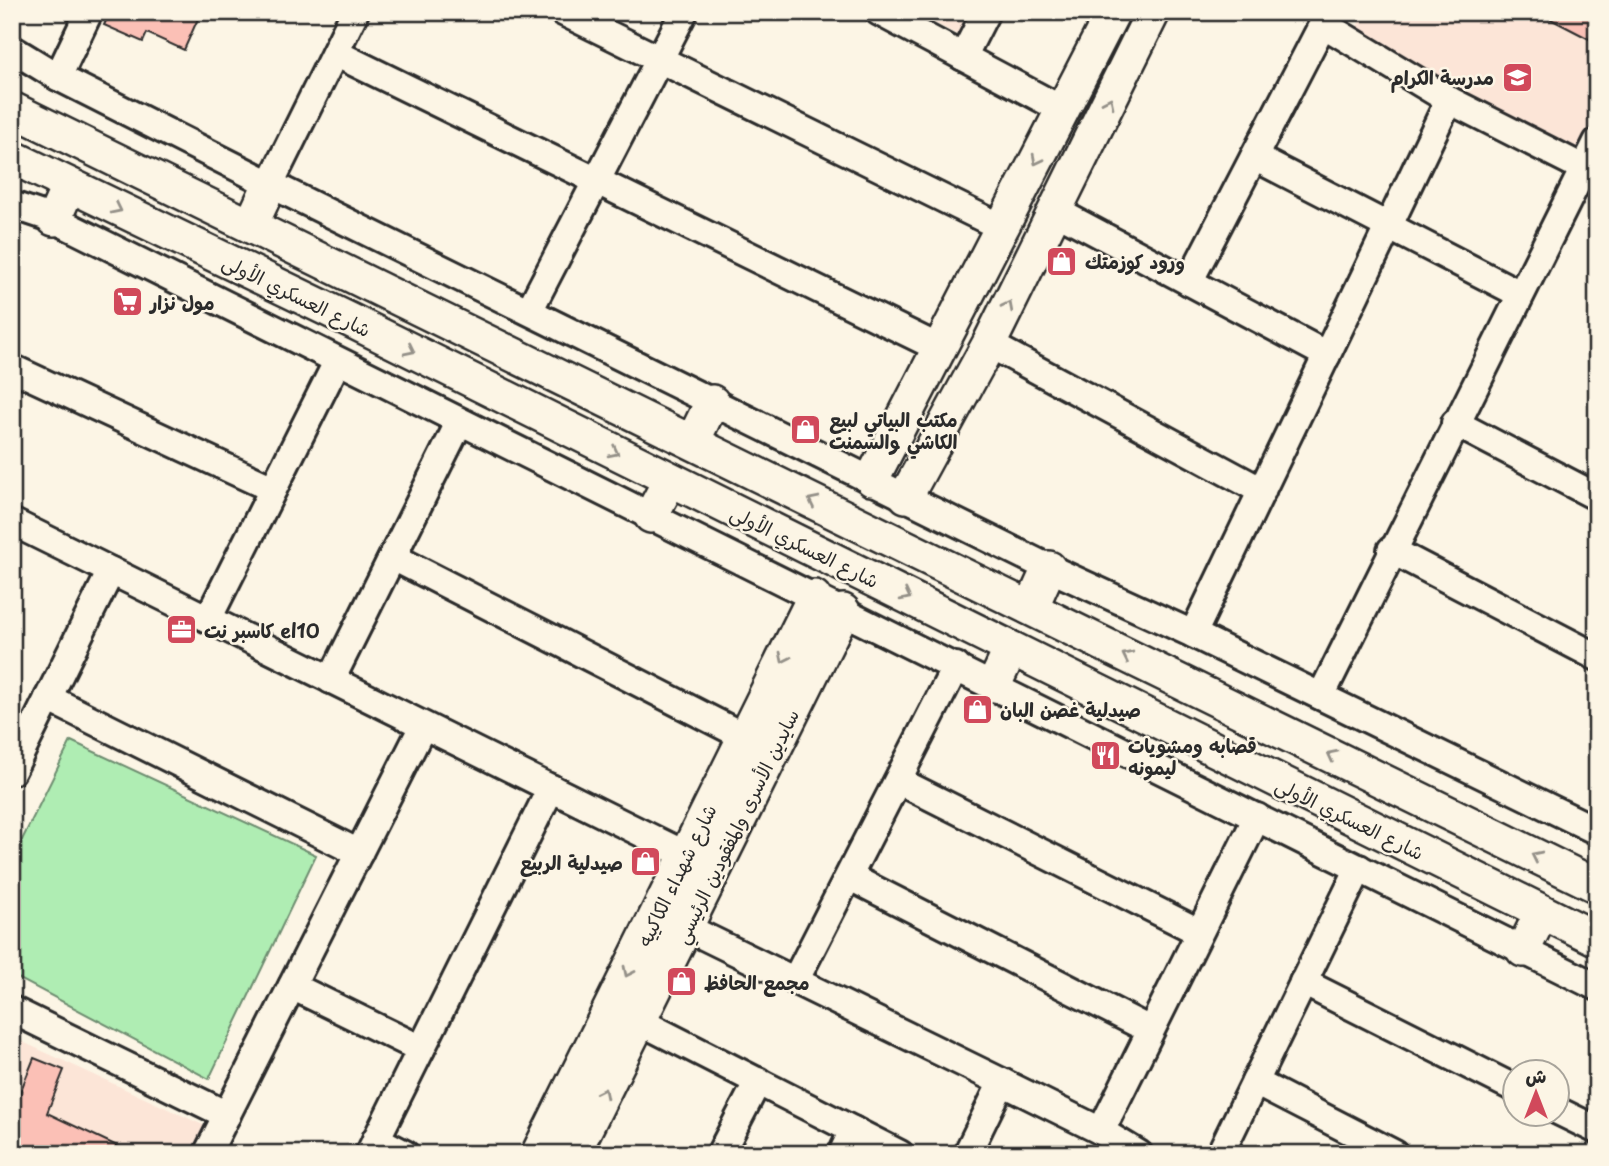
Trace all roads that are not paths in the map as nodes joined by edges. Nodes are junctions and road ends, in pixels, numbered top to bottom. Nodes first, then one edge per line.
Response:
1 (89, 12) edge
2 (355, 12) edge
3 (563, 12) edge
4 (684, 12) edge
5 (878, 12) edge
6 (986, 12) edge
7 (1113, 12) edge
8 (1153, 12) edge
9 (1326, 18) edge
10 (12, 49) edge
11 (335, 53) junction
12 (963, 57) junction
13 (660, 58) junction
14 (58, 77) junction
15 (1449, 100) junction
16 (12, 109) edge
17 (1063, 110) junction
18 (1597, 142) edge
19 (12, 157) edge
20 (1254, 158) junction
21 (1590, 172) edge
22 (596, 182) junction
23 (270, 184) junction
24 (69, 185) junction
25 (12, 205) edge
26 (1056, 211) junction
27 (54, 219) junction
28 (251, 225) junction
29 (1388, 226) junction
30 (1003, 228) junction
31 (1189, 282) junction
32 (1520, 294) junction
33 (529, 311) junction
34 (989, 344) junction
35 (942, 349) junction
36 (1326, 355) junction
37 (337, 362) junction
38 (12, 368) edge
39 (925, 379) junction
40 (959, 399) junction
41 (712, 402) junction
42 (1455, 423) junction
43 (460, 424) junction
44 (693, 441) junction
45 (872, 479) junction
46 (670, 480) junction
47 (1594, 488) edge
48 (273, 489) junction
49 (1262, 491) junction
50 (906, 496) junction
51 (651, 516) junction
52 (848, 518) junction
53 (12, 522) edge
54 (885, 537) junction
55 (1391, 550) junction
56 (827, 556) junction
57 (393, 557) junction
58 (1049, 568) junction
59 (111, 571) junction
60 (865, 575) junction
61 (829, 604) junction
62 (1031, 608) junction
63 (208, 619) junction
64 (1193, 634) junction
65 (1011, 649) junction
66 (1597, 657) edge
67 (956, 666) junction
68 (331, 680) junction
69 (994, 685) junction
70 (1321, 696) junction
71 (48, 698) junction
72 (423, 726) junction
73 (745, 737) junction
74 (12, 771) edge
75 (899, 781) junction
76 (551, 788) junction
77 (1257, 817) junction
78 (1594, 824) edge
79 (359, 853) junction
80 (686, 855) junction
81 (1359, 868) junction
82 (850, 877) junction
83 (1597, 886) edge
84 (1542, 912) junction
85 (685, 928) junction
86 (1197, 931) junction
87 (1597, 939) edge
88 (1523, 950) junction
89 (796, 979) junction
90 (1303, 982) junction
91 (292, 986) junction
92 (1597, 987) edge
93 (12, 1010) edge
94 (639, 1021) junction
95 (1150, 1030) junction
96 (421, 1049) junction
97 (758, 1081) junction
98 (1500, 1081) edge
99 (1002, 1082) junction
100 (1255, 1082) junction
101 (227, 1115) junction
102 (1570, 1117) edge
103 (1597, 1130) edge
104 (1101, 1131) junction
105 (848, 1142) edge
106 (372, 1147) edge
107 (207, 1154) edge
108 (405, 1154) edge
109 (538, 1154) edge
110 (573, 1154) edge
111 (720, 1154) edge
112 (900, 1154) edge
113 (967, 1154) edge
114 (1139, 1154) edge
115 (1220, 1154) edge
116 (1395, 1154) edge

1 - 14 street
2 - 11 street
3 - 13 street
4 - 13 street
5 - 12 street
6 - 12 street
7 - 17 main road
26 -> 8 main road
9 - 15 street
9 - 20 street
10 - 14 street
11 - 22 street
11 - 23 street
12 - 17 street
13 - 22 street
13 - 30 street
14 - 23 street
15 - 21 street
15 - 29 street
16 - 28 main road
17 -> 30 main road
18 - 21 street
19 - 24 main road, شارع العسكري الأولى
20 - 29 street
20 - 31 street
21 - 32 street
22 - 33 street
22 - 35 street
23 - 28 main road
23 - 33 street
24 - 27 main road
24 -> 46 main road, شارع العسكري الأولى
25 - 27 street
26 - 31 street
34 -> 26 main road
27 - 37 street
28 - 44 main road
29 - 32 street
29 - 36 street
30 - 35 main road
31 - 36 street
32 - 42 street
33 - 41 street
34 - 40 main road
34 - 49 street
35 - 39 main road
36 - 49 street
37 - 43 street
37 - 48 street
38 - 48 street
39 - 40 main road
39 - 45 main road
40 - 50 main road
41 - 44 main road
41 - 45 street
42 - 47 street
42 - 55 street
43 - 51 street
43 - 57 street
52 -> 44 main road
45 - 50 street
46 - 51 main road
46 - 56 main road, شارع العسكري الأولى
48 - 63 street
49 - 64 street
50 - 58 street
51 - 61 street
52 - 54 main road
52 - 56 main road
53 - 59 street
54 - 60 main road
54 - 62 main road
55 - 66 street
55 - 70 street
56 - 60 main road, شارع العسكري الأولى
57 - 68 street
57 - 73 street
58 - 62 main road
58 - 64 street
59 - 63 street
59 - 71 street
60 -> 65 main road, شارع العسكري الأولى
61 - 67 street
61 -> 73 main road, شارع شهداء الكاكييه
61 - 85 main road, سايدين الأسرى والمفقودين الرئيسي
83 -> 62 main road
63 - 68 street
64 - 70 street
65 - 69 main road
65 - 84 main road, شارع العسكري الأولى
67 - 69 street
67 - 75 street
68 - 72 street
69 - 77 street
70 - 78 street
71 - 74 street
71 - 79 street
72 - 76 street
72 - 79 street
73 - 80 main road, شارع شهداء الكاكييه
75 - 82 street
75 - 86 street
76 - 80 street
76 - 96 street
77 - 81 street
77 - 86 street
79 - 91 street
80 -> 109 main road, شارع شهداء الكاكييه
81 - 88 street
81 - 90 street
82 - 89 street
82 - 95 street
84 - 87 main road, شارع العسكري الأولى
84 - 88 main road
85 - 89 street
85 - 94 main road, سايدين الأسرى والمفقودين الرئيسي
86 - 95 street
88 - 92 street
89 - 99 street
90 - 98 street
90 - 100 street
91 - 96 street
91 - 101 street
93 - 101 street
94 - 97 street
110 -> 94 main road, سايدين الأسرى والمفقودين الرئيسي
95 - 104 street
96 - 106 street
97 - 105 street
97 - 111 street
99 - 104 street
99 - 113 street
100 - 115 street
100 - 116 street
101 - 107 street
102 - 103 street
104 - 114 street
105 - 112 street
106 - 108 street

